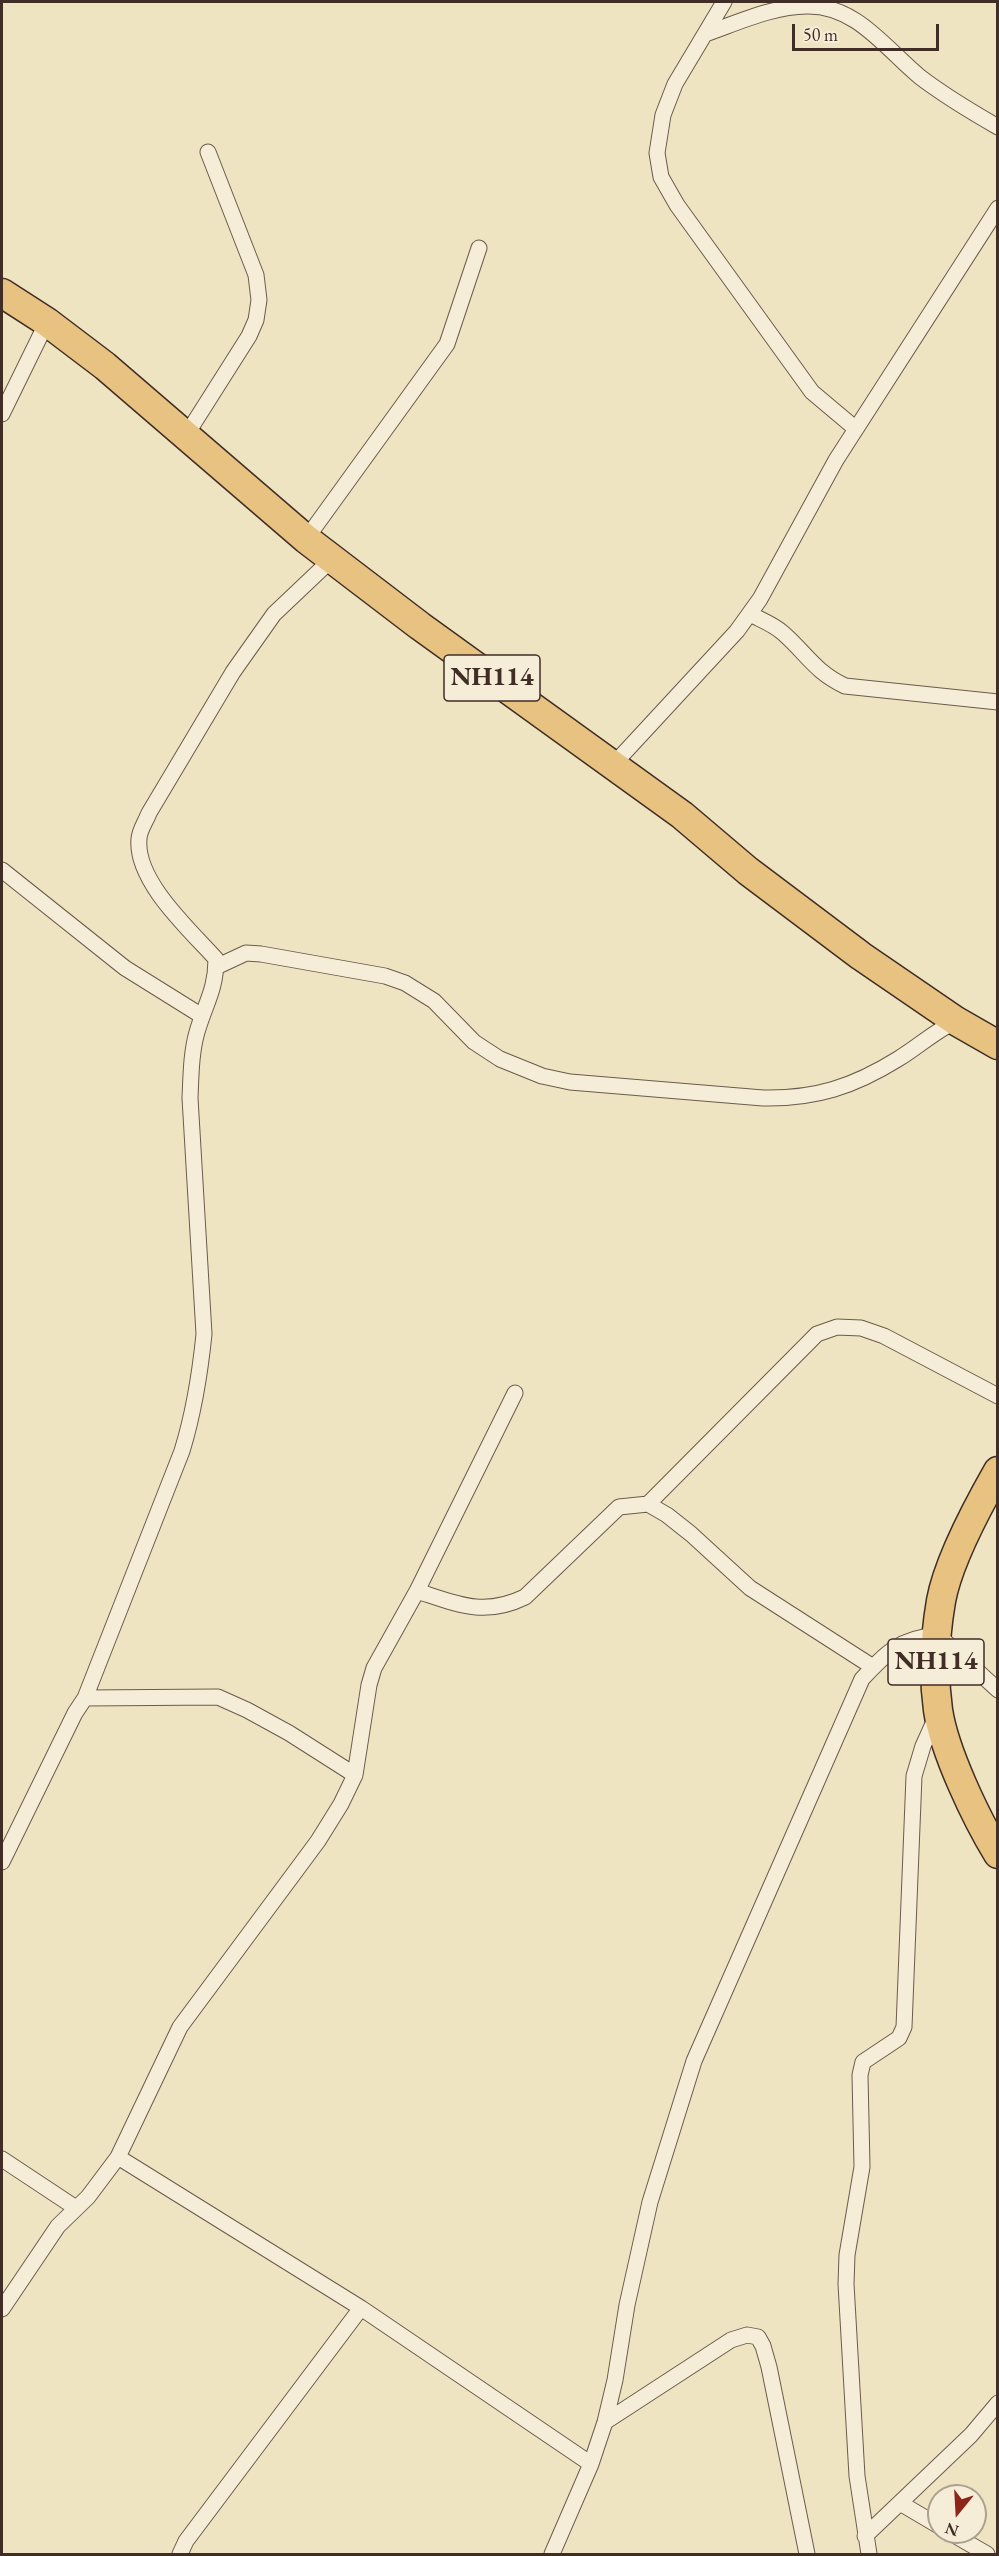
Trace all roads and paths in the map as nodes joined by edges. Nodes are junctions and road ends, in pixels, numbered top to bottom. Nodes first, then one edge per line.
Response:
1 (724, 2) edge
2 (705, 34) junction
3 (998, 127) edge
4 (208, 152) dead end
5 (998, 208) edge
6 (479, 248) dead end
7 (2, 293) edge
8 (47, 322) junction
9 (2, 414) edge
10 (856, 429) junction
11 (185, 437) junction
12 (306, 539) junction
13 (332, 559) junction
14 (750, 614) junction
15 (998, 702) edge
16 (613, 765) junction
17 (2, 870) edge
18 (216, 967) junction
19 (202, 1016) junction
20 (956, 1021) junction
21 (998, 1044) edge
22 (515, 1393) dead end
23 (998, 1396) edge
24 (998, 1471) edge
25 (648, 1504) junction
26 (417, 1591) junction
27 (938, 1635) junction
28 (873, 1667) junction
29 (998, 1690) edge
30 (85, 1698) junction
31 (939, 1712) junction
32 (355, 1775) junction
33 (998, 1854) edge
34 (2, 1862) edge
35 (118, 2157) junction
36 (2, 2159) edge
37 (76, 2208) junction
38 (361, 2308) junction
39 (2, 2309) edge
40 (998, 2403) edge
41 (604, 2422) junction
42 (591, 2464) junction
43 (900, 2503) junction
44 (927, 2519) edge
45 (865, 2536) junction
46 (970, 2544) edge
47 (180, 2554) edge
48 (552, 2554) edge
49 (807, 2554) edge
50 (869, 2554) edge
51 (987, 2554) edge

1 - 2 street
2 - 3 street
2 - 10 street
4 - 11 street
5 - 10 street
6 - 12 street
7 - 8 highway, NH114
8 - 9 street
8 - 11 highway, NH114
10 - 14 street
11 - 12 highway, NH114
12 - 13 highway, NH114
13 - 16 highway, NH114
13 - 18 street
14 - 15 street
14 - 16 street
16 - 20 highway, NH114
17 - 19 street
18 - 19 street
18 - 20 street
19 - 30 street
20 - 21 highway, NH114
22 - 26 street
23 - 25 street
24 - 27 highway, NH114
25 - 26 street
25 - 28 street
26 - 32 street
27 - 28 street
27 - 29 street
27 - 31 highway, NH114
28 - 41 street
30 - 32 street
30 - 34 street
31 - 33 highway, NH114
31 - 45 street
32 - 35 street
35 - 37 street
35 - 38 street
36 - 37 street
37 - 39 street
38 - 42 street
38 - 47 street
40 - 43 street
41 - 42 street
41 - 49 street
42 - 48 street
43 - 44 street
43 - 45 street
45 - 50 street
46 - 51 street

